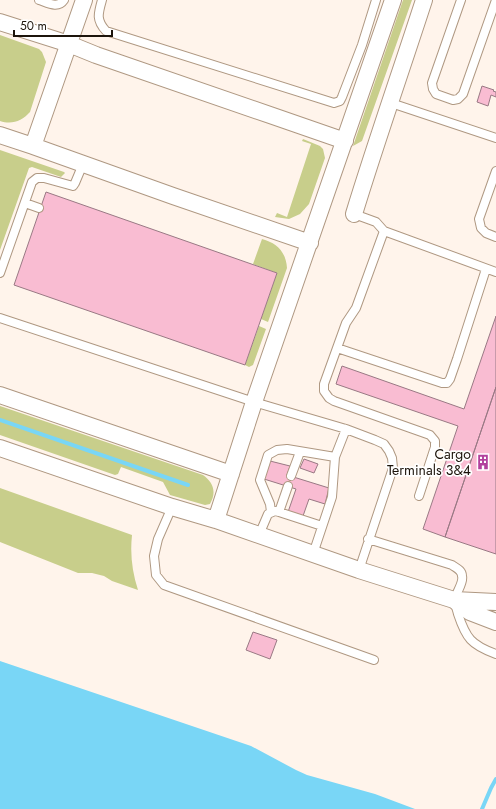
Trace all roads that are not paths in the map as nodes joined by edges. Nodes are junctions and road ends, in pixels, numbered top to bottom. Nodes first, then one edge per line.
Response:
1 (39, 0) edge
2 (64, 0) edge
3 (84, 0) edge
4 (102, 0) edge
5 (376, 0) edge
6 (394, 0) edge
7 (424, 0) edge
8 (461, 0) edge
9 (496, 0) edge
10 (0, 22) edge
11 (69, 44) junction
12 (391, 103) junction
13 (0, 135) edge
14 (496, 138) edge
15 (345, 141) junction
16 (33, 146) junction
17 (83, 164) junction
18 (496, 171) edge
19 (493, 192) edge
20 (25, 203) junction
21 (39, 208) dead end
22 (354, 214) joint
23 (384, 231) junction
24 (496, 237) edge
25 (310, 243) junction
26 (486, 269) junction
27 (496, 272) edge
28 (0, 274) edge
29 (0, 318) edge
30 (336, 348) junction
31 (0, 395) edge
32 (254, 402) junction
33 (346, 429) junction
34 (0, 448) edge
35 (300, 452) junction
36 (335, 457) junction
37 (231, 474) junction
38 (291, 476) dead end
39 (288, 486) dead end
40 (419, 496) dead end
41 (172, 507) junction
42 (275, 512) junction
43 (216, 520) junction
44 (322, 526) junction
45 (259, 535) junction
46 (368, 539) junction
47 (313, 554) junction
48 (359, 570) junction
49 (454, 600) junction
50 (496, 602) edge
51 (496, 622) edge
52 (496, 654) edge
53 (374, 660) dead end

1 - 2 lane
3 - 11 street
4 - 5 lane
6 - 15 street
7 - 12 street
8 - 9 lane
10 - 11 street
11 - 15 street
11 - 16 street
12 - 14 lane
12 - 22 street
13 - 16 street
15 - 25 street
16 - 17 street
17 - 20 lane
17 - 25 street
18 - 19 lane
19 - 24 lane
20 - 21 lane
20 - 28 lane
22 - 23 lane
23 - 26 lane
23 - 30 lane
25 - 32 street
26 - 27 lane
26 - 30 lane
29 - 32 lane
30 - 40 lane
31 - 37 street
32 - 33 lane
32 - 37 street
33 - 36 lane
33 - 46 lane
34 - 41 street
35 - 36 lane
35 - 38 lane
35 - 42 lane
36 - 44 lane
37 - 43 street
39 - 42 lane
41 - 43 street
41 - 53 lane
42 - 44 lane
42 - 45 lane
43 - 45 street
44 - 47 lane
45 - 47 street
46 - 48 lane
46 - 49 lane
47 - 48 street
48 - 49 street
49 - 50 street
49 - 51 street
49 - 52 lane

